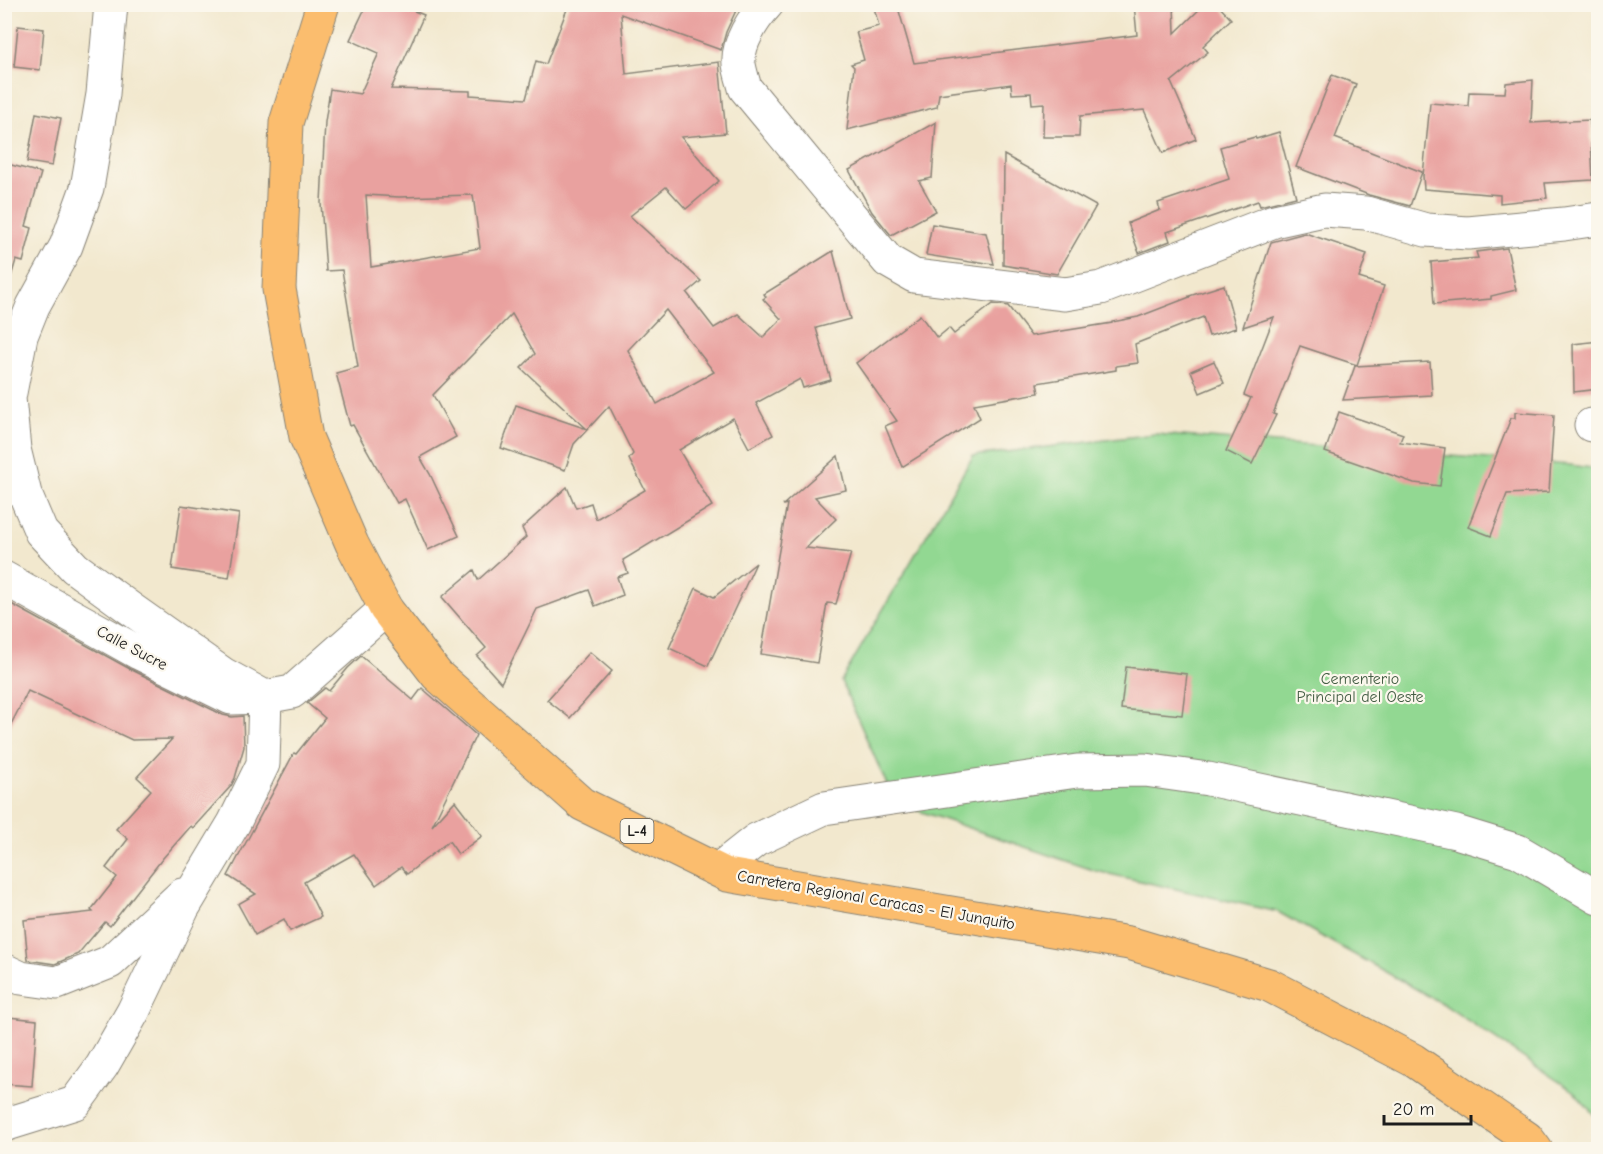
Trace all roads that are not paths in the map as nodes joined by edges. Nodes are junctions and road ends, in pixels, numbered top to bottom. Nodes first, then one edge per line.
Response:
1 (111, 4) edge
2 (323, 4) edge
3 (767, 4) edge
4 (1599, 219) edge
5 (4, 578) edge
6 (386, 609) junction
7 (266, 697) junction
8 (717, 870) junction
9 (203, 875) junction
10 (1599, 897) edge
11 (4, 970) edge
12 (4, 1125) edge
13 (1536, 1149) edge

1 - 7 street
2 - 6 main road, Carretera Regional Caracas - El Junquito / L-4
3 - 4 street
5 - 7 street, Calle Sucre
6 - 7 street, Calle Sucre
6 - 8 main road, Carretera Regional Caracas - El Junquito / L-4
7 - 9 street
8 - 10 street
8 - 13 main road, Carretera Regional Caracas - El Junquito / L-4
9 - 11 street
9 - 12 street

